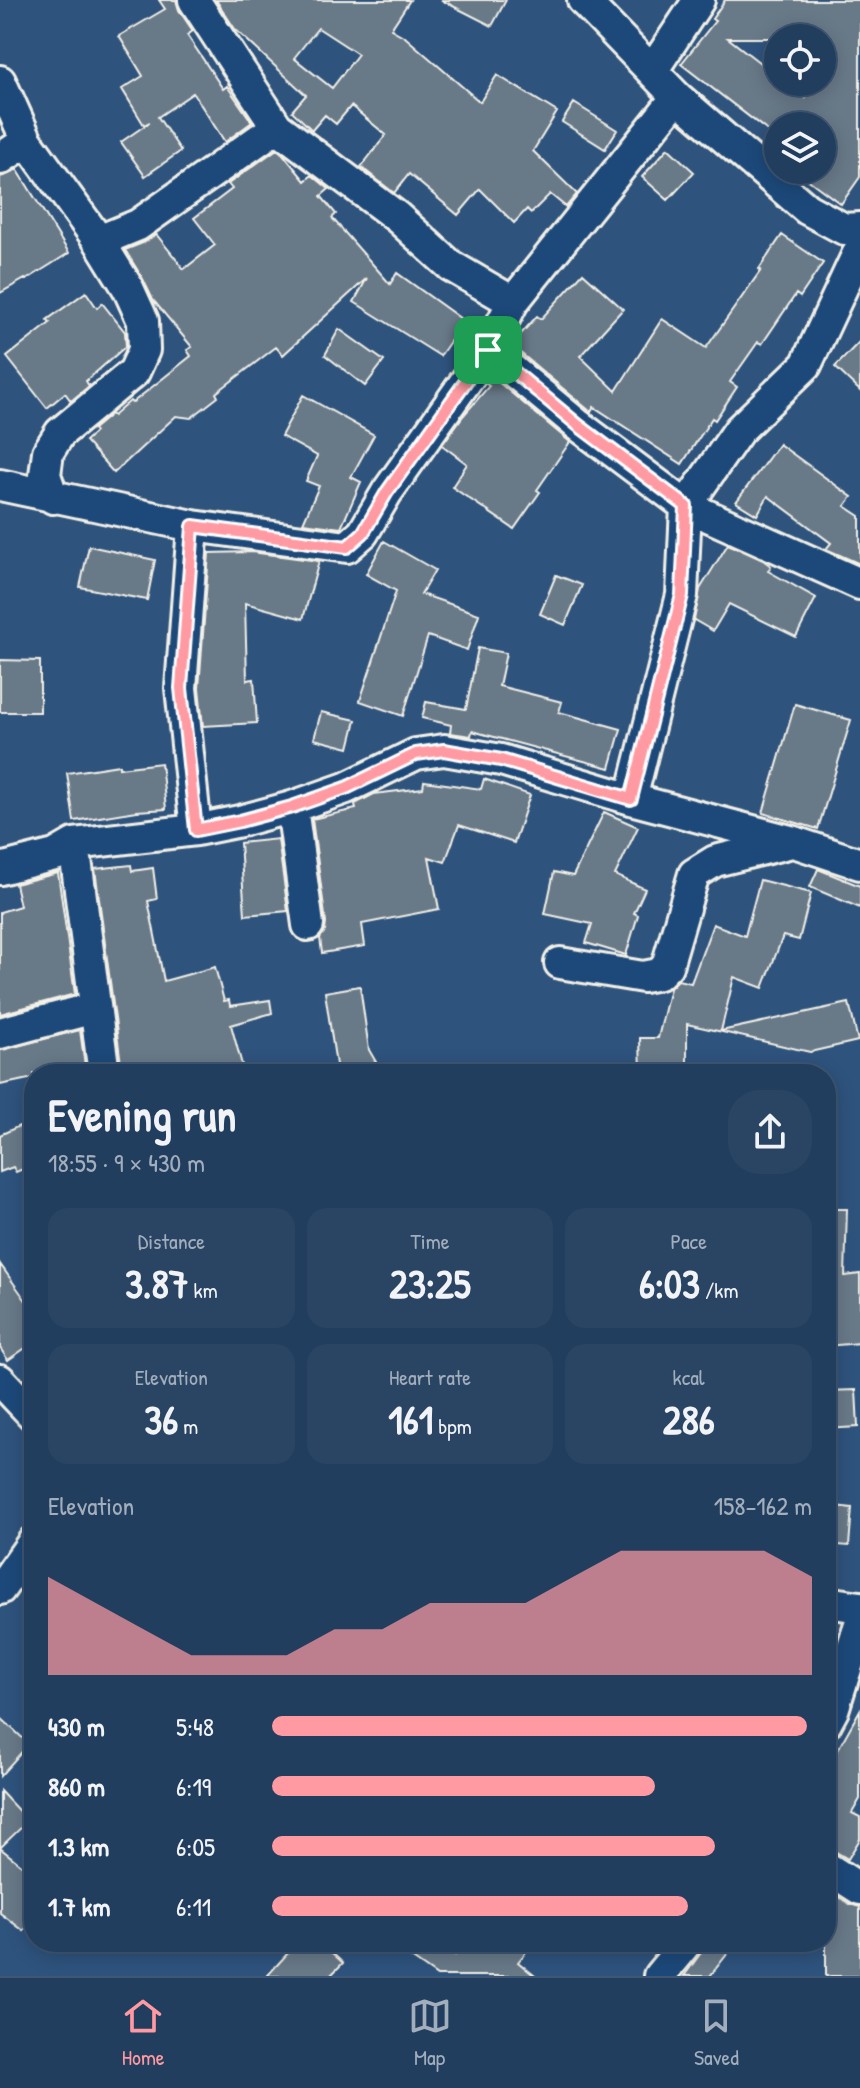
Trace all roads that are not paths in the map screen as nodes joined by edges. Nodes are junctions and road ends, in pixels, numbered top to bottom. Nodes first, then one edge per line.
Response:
1 (194, 0) edge
2 (583, 0) edge
3 (699, 0) edge
4 (652, 71) junction
5 (0, 81) edge
6 (677, 97) junction
7 (277, 127) junction
8 (27, 141) junction
9 (0, 159) edge
10 (860, 228) edge
11 (99, 241) junction
12 (860, 249) edge
13 (513, 302) junction
14 (488, 350) junction
15 (0, 485) edge
16 (53, 498) junction
17 (686, 506) junction
18 (193, 526) junction
19 (860, 584) edge
20 (631, 799) junction
21 (292, 807) junction
22 (710, 820) junction
23 (196, 830) junction
24 (794, 842) junction
25 (74, 844) junction
26 (715, 861) junction
27 (860, 864) edge
28 (0, 869) edge
29 (308, 925) dead end
30 (560, 963) dead end
31 (94, 1008) junction
32 (0, 1033) edge
33 (102, 1064) edge
34 (0, 1380) edge
35 (24, 1405) edge
36 (24, 1555) edge
37 (0, 1589) edge
38 (836, 1603) edge
39 (860, 1607) edge
40 (860, 1624) edge
41 (836, 1700) edge
42 (836, 1873) edge
43 (860, 1889) edge
44 (679, 1952) edge
45 (659, 1976) edge

1 - 7 street
2 - 4 street
3 - 4 street
4 - 6 street
5 - 8 street
6 - 10 street
6 - 13 street
7 - 11 street
7 - 13 street
8 - 9 street
8 - 11 street
11 - 16 street
12 - 17 street
13 - 14 street
14 - 17 street
14 - 18 street
15 - 16 street
16 - 18 street
17 - 19 street
17 - 20 street
18 - 23 street
20 - 21 street
20 - 22 street
21 - 23 street
21 - 29 street
22 - 24 street
22 - 26 street
23 - 25 street
24 - 26 street
24 - 27 street
25 - 28 street
25 - 31 street
26 - 30 street
31 - 32 street
31 - 33 street
34 - 35 street
36 - 37 street
38 - 39 street
40 - 41 street
42 - 43 street
44 - 45 street

